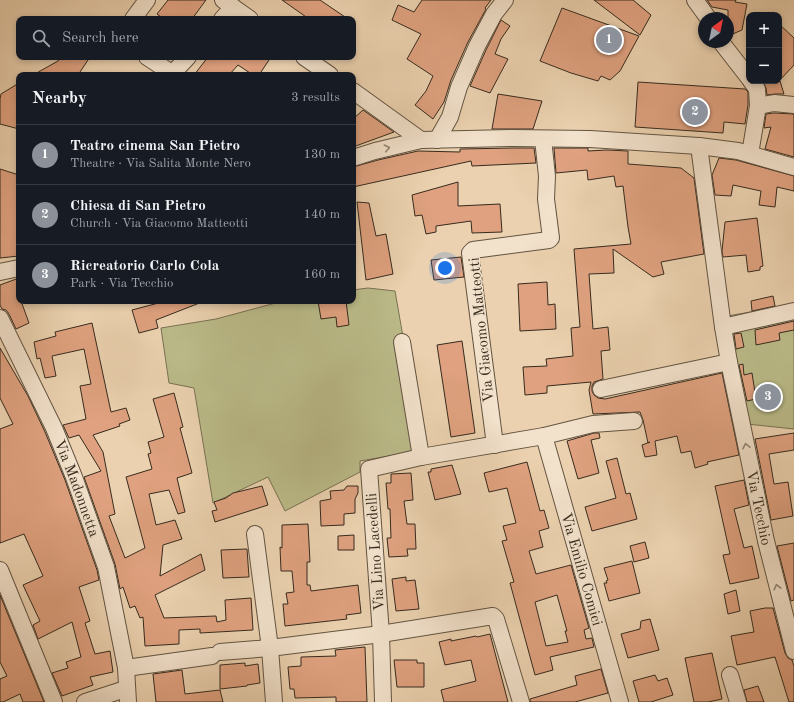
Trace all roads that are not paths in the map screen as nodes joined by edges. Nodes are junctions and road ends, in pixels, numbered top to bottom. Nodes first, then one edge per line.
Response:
1 (147, 0) edge
2 (504, 0) edge
3 (695, 0) edge
4 (228, 3) edge
5 (704, 12) edge
6 (135, 16) edge
7 (223, 16) edge
8 (246, 16) edge
9 (726, 48) edge
10 (151, 60) edge
11 (185, 60) edge
12 (308, 60) edge
13 (168, 72) edge
14 (175, 72) edge
15 (326, 72) edge
16 (746, 74) edge
17 (753, 84) edge
18 (356, 94) edge
19 (794, 105) edge
20 (758, 106) junction
21 (543, 139) junction
22 (421, 140) junction
23 (437, 140) junction
24 (699, 146) junction
25 (750, 154) junction
26 (356, 157) edge
27 (794, 167) edge
28 (16, 269) edge
29 (0, 272) edge
30 (794, 311) edge
31 (0, 318) edge
32 (722, 327) junction
33 (402, 342) dead end
34 (729, 362) junction
35 (601, 389) dead end
36 (634, 420) dead end
37 (544, 436) junction
38 (495, 445) junction
39 (421, 457) junction
40 (255, 534) dead end
41 (0, 570) edge
42 (381, 634) junction
43 (270, 648) junction
44 (794, 651) edge
45 (126, 668) junction
46 (730, 675) dead end
47 (128, 696) edge
48 (54, 702) edge
49 (85, 702) edge
50 (274, 702) edge
51 (383, 702) edge
52 (521, 702) edge
53 (620, 702) edge
54 (738, 702) edge

1 - 6 street
2 - 23 street
3 - 5 street
4 - 7 street
4 - 8 street
9 - 16 street
10 - 13 street
11 - 14 street
12 - 15 street
17 - 20 street
18 - 22 street
19 - 20 street
20 - 25 street
21 - 23 street
21 - 24 street
21 - 38 street, Via Giacomo Matteotti
22 - 23 street
26 -> 22 street
24 - 25 street
24 - 32 street, Via Tecchio
25 - 27 street
28 - 29 street
30 - 32 street
31 - 45 street, Via Madonnetta
32 - 34 street, Via Tecchio
33 - 39 street
34 - 35 street
44 -> 34 street, Via Tecchio
36 - 37 street
37 - 38 street
37 - 53 street, Via Emilio Comici
38 - 39 street
39 - 42 street, Via Lino Lacedelli
40 - 43 street
41 - 48 street
42 - 43 street
42 - 51 street, Via Lino Lacedelli
42 - 52 street
43 - 45 street
43 - 50 street
45 - 47 street, Via Madonnetta
46 - 54 street
47 - 49 street

